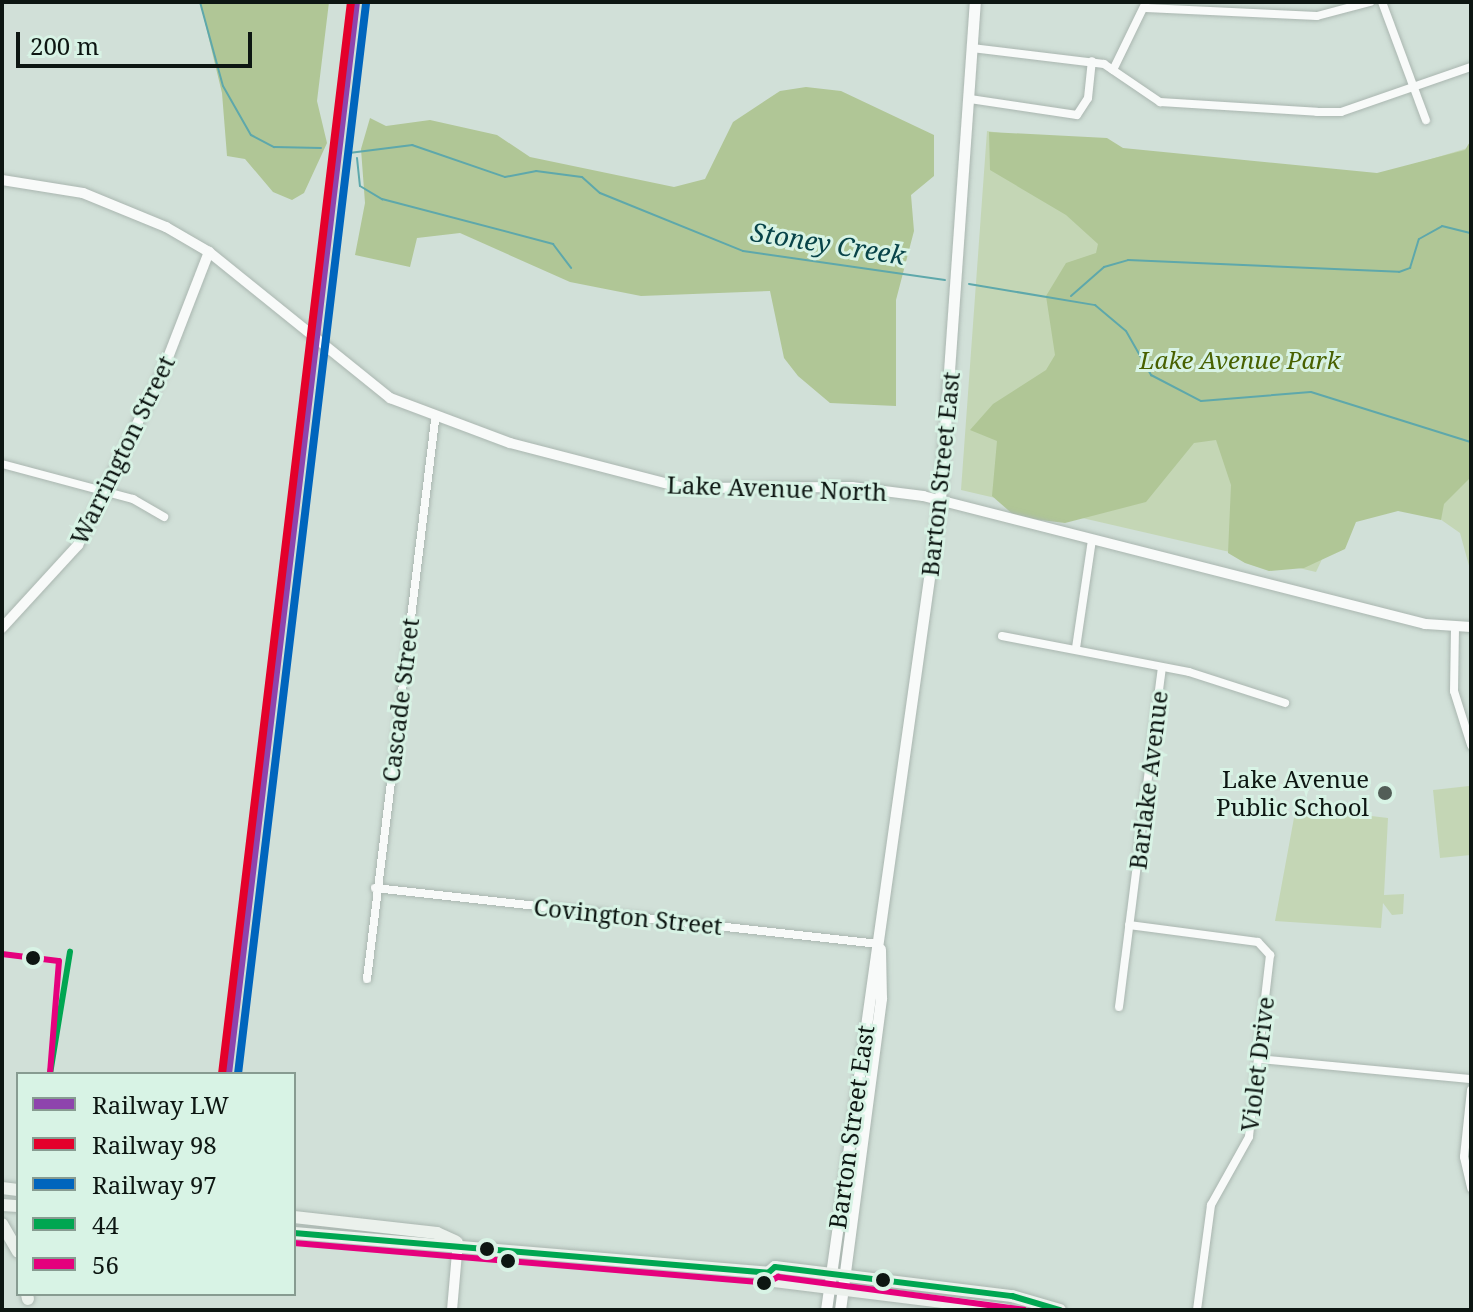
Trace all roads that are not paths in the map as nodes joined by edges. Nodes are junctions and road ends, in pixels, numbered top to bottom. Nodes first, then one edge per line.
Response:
1 (975, 2) edge
2 (1241, 2) edge
3 (1370, 2) edge
4 (1382, 2) edge
5 (1146, 5) edge
6 (1240, 13) junction
7 (972, 48) junction
8 (1092, 61) junction
9 (1471, 67) edge
10 (1113, 70) junction
11 (1414, 87) junction
12 (970, 99) junction
13 (1426, 120) dead end
14 (2, 180) edge
15 (209, 252) junction
16 (435, 420) junction
17 (2, 464) edge
18 (101, 492) junction
19 (940, 500) junction
20 (164, 517) dead end
21 (1092, 540) junction
22 (1471, 627) edge
23 (2, 628) edge
24 (1455, 628) junction
25 (1002, 636) dead end
26 (1076, 648) junction
27 (1162, 668) junction
28 (1285, 703) dead end
29 (1471, 745) edge
30 (375, 888) junction
31 (1129, 925) junction
32 (880, 944) junction
33 (367, 979) dead end
34 (1119, 1007) dead end
35 (1259, 1059) junction
36 (1471, 1079) edge
37 (1471, 1090) edge
38 (845, 1166) junction
39 (859, 1168) junction
40 (1471, 1188) edge
41 (296, 1217) edge
42 (2, 1224) edge
43 (296, 1233) edge
44 (458, 1242) junction
45 (16, 1248) edge
46 (837, 1281) junction
47 (1034, 1309) edge
48 (452, 1310) edge
49 (826, 1310) edge
50 (840, 1310) edge
51 (1007, 1310) edge
52 (1060, 1310) edge
53 (1197, 1310) edge

1 - 7 main road, Barton Street East
2 - 6 street
3 - 6 street
4 - 11 street
5 - 6 street
5 - 10 street
7 - 8 street
7 - 12 main road, Barton Street East
8 - 10 street
8 - 12 street
9 - 11 street
10 - 11 street
11 - 13 street
12 - 19 main road, Barton Street East
14 - 15 street, Lake Avenue North
15 - 16 street, Lake Avenue North
15 - 18 street, Warrington Street
16 - 19 street, Lake Avenue North
16 - 30 street, Cascade Street
17 - 18 street
18 - 20 street
18 - 23 street, Warrington Street
19 - 21 street, Lake Avenue North
19 - 32 main road, Barton Street East
21 - 24 street, Lake Avenue North
21 - 26 street
22 - 24 street, Lake Avenue North
24 - 29 street
25 - 26 street, Barlake Avenue
26 - 27 street, Barlake Avenue
27 - 28 street
27 - 31 street, Barlake Avenue
30 - 32 street, Covington Street
30 - 33 street, Cascade Street
31 - 34 street, Barlake Avenue
31 - 35 street, Violet Drive
32 - 38 main road, Barton Street East
32 - 39 main road, Barton Street East
35 - 36 street
35 - 53 street, Violet Drive
37 - 40 street
38 - 39 main road
38 - 46 main road, Barton Street East
39 - 46 main road, Barton Street East
41 - 44 main road
42 - 45 main road
43 - 44 main road
44 - 46 main road
44 - 48 street
46 - 47 main road
46 - 49 main road, Barton Street East
46 - 50 main road, Barton Street East
46 - 51 main road
47 - 52 main road

